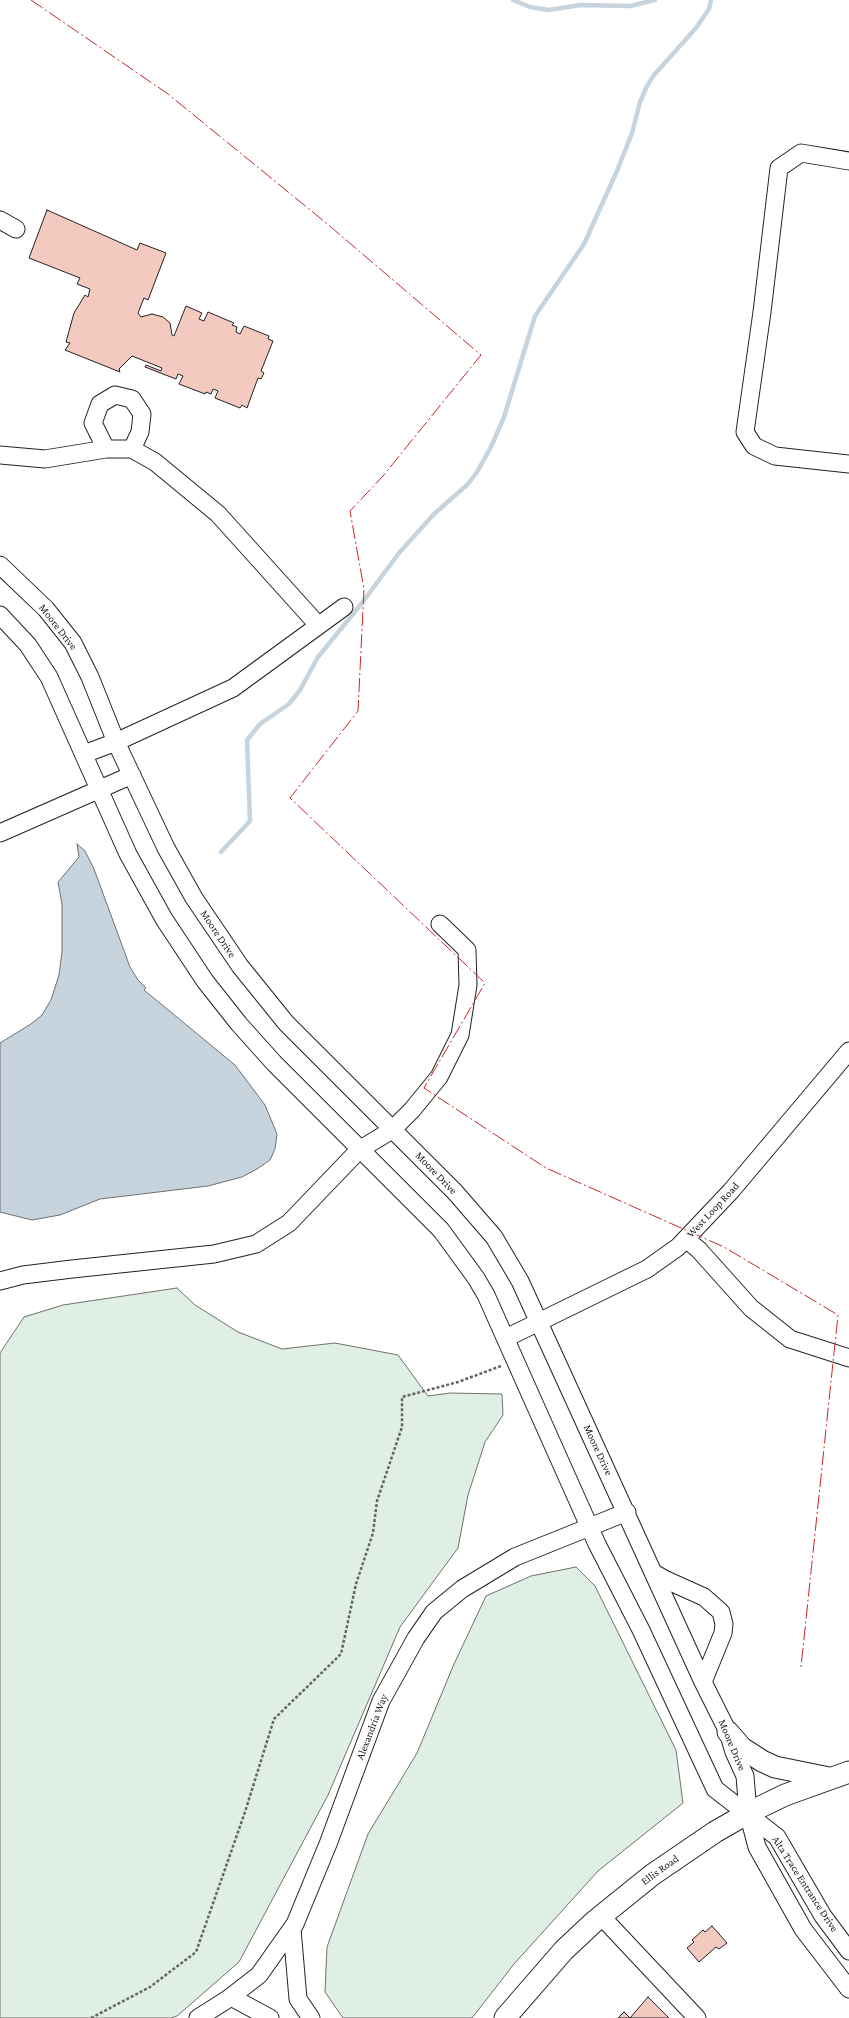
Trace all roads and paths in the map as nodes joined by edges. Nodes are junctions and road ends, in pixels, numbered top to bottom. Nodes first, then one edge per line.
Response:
1 (849, 161) edge
2 (0, 220) edge
3 (16, 228) dead end
4 (106, 449) junction
5 (132, 449) junction
6 (0, 455) edge
7 (849, 464) edge
8 (0, 565) edge
9 (344, 607) dead end
10 (0, 615) edge
11 (318, 625) junction
12 (116, 742) junction
13 (84, 754) junction
14 (132, 774) junction
15 (100, 789) junction
16 (0, 820) edge
17 (21, 824) junction
18 (0, 833) edge
19 (440, 924) dead end
20 (849, 1051) edge
21 (392, 1130) junction
22 (359, 1150) junction
23 (686, 1239) junction
24 (0, 1281) edge
25 (538, 1321) junction
26 (506, 1338) junction
27 (849, 1358) edge
28 (515, 1361) junction
29 (626, 1512) junction
30 (590, 1527) junction
31 (654, 1573) junction
32 (703, 1682) junction
33 (728, 1732) junction
34 (849, 1772) edge
35 (830, 1778) junction
36 (748, 1813) junction
37 (601, 1916) junction
38 (823, 1916) junction
39 (292, 1929) junction
40 (803, 1929) junction
41 (849, 1951) edge
42 (849, 1989) edge
43 (231, 1997) junction
44 (91, 2018) edge
45 (198, 2018) edge
46 (270, 2018) edge
47 (311, 2018) edge
48 (505, 2018) edge
49 (697, 2018) edge

1 - 7 street
2 - 3 street
4 - 5 street
4 - 5 street
4 - 6 street
5 - 11 street
8 - 12 street, Moore Drive
9 - 11 street
10 - 13 street
11 - 12 street
12 - 13 street
12 - 14 street, Moore Drive
13 - 15 street
14 - 15 street
14 - 21 street, Moore Drive
15 - 17 street
15 - 22 street
16 - 17 street
17 - 18 street
19 - 21 street
20 - 23 street, West Loop Road
21 - 22 street
21 - 25 street, Moore Drive
22 - 24 street
22 - 26 street
23 - 25 street, West Loop Road
23 - 27 street
25 - 26 street, West Loop Road
25 - 29 street, Moore Drive
26 - 28 street
28 - 30 street
28 - 44 path
29 - 30 street, Alexandria Way
29 - 31 street, Moore Drive
30 - 36 street
30 - 39 street, Alexandria Way
31 - 32 street, Moore Drive
31 - 32 street
32 - 33 street, Moore Drive
33 - 35 main road
33 - 36 street, Moore Drive
34 - 35 main road, Ellis Road
35 - 36 main road, Ellis Road
36 - 37 main road, Ellis Road
36 - 38 street, Alta Trace Entrance Drive
36 - 40 street, Alta Trace Entrance Drive
37 - 48 main road, Ellis Road
37 - 49 street
38 - 40 street
38 - 41 street, Alta Trace Entrance Drive
39 - 43 street, Alexandria Way
39 - 47 street
40 - 42 street, Alta Trace Entrance Drive
43 - 45 street, Alexandria Way
43 - 46 street

